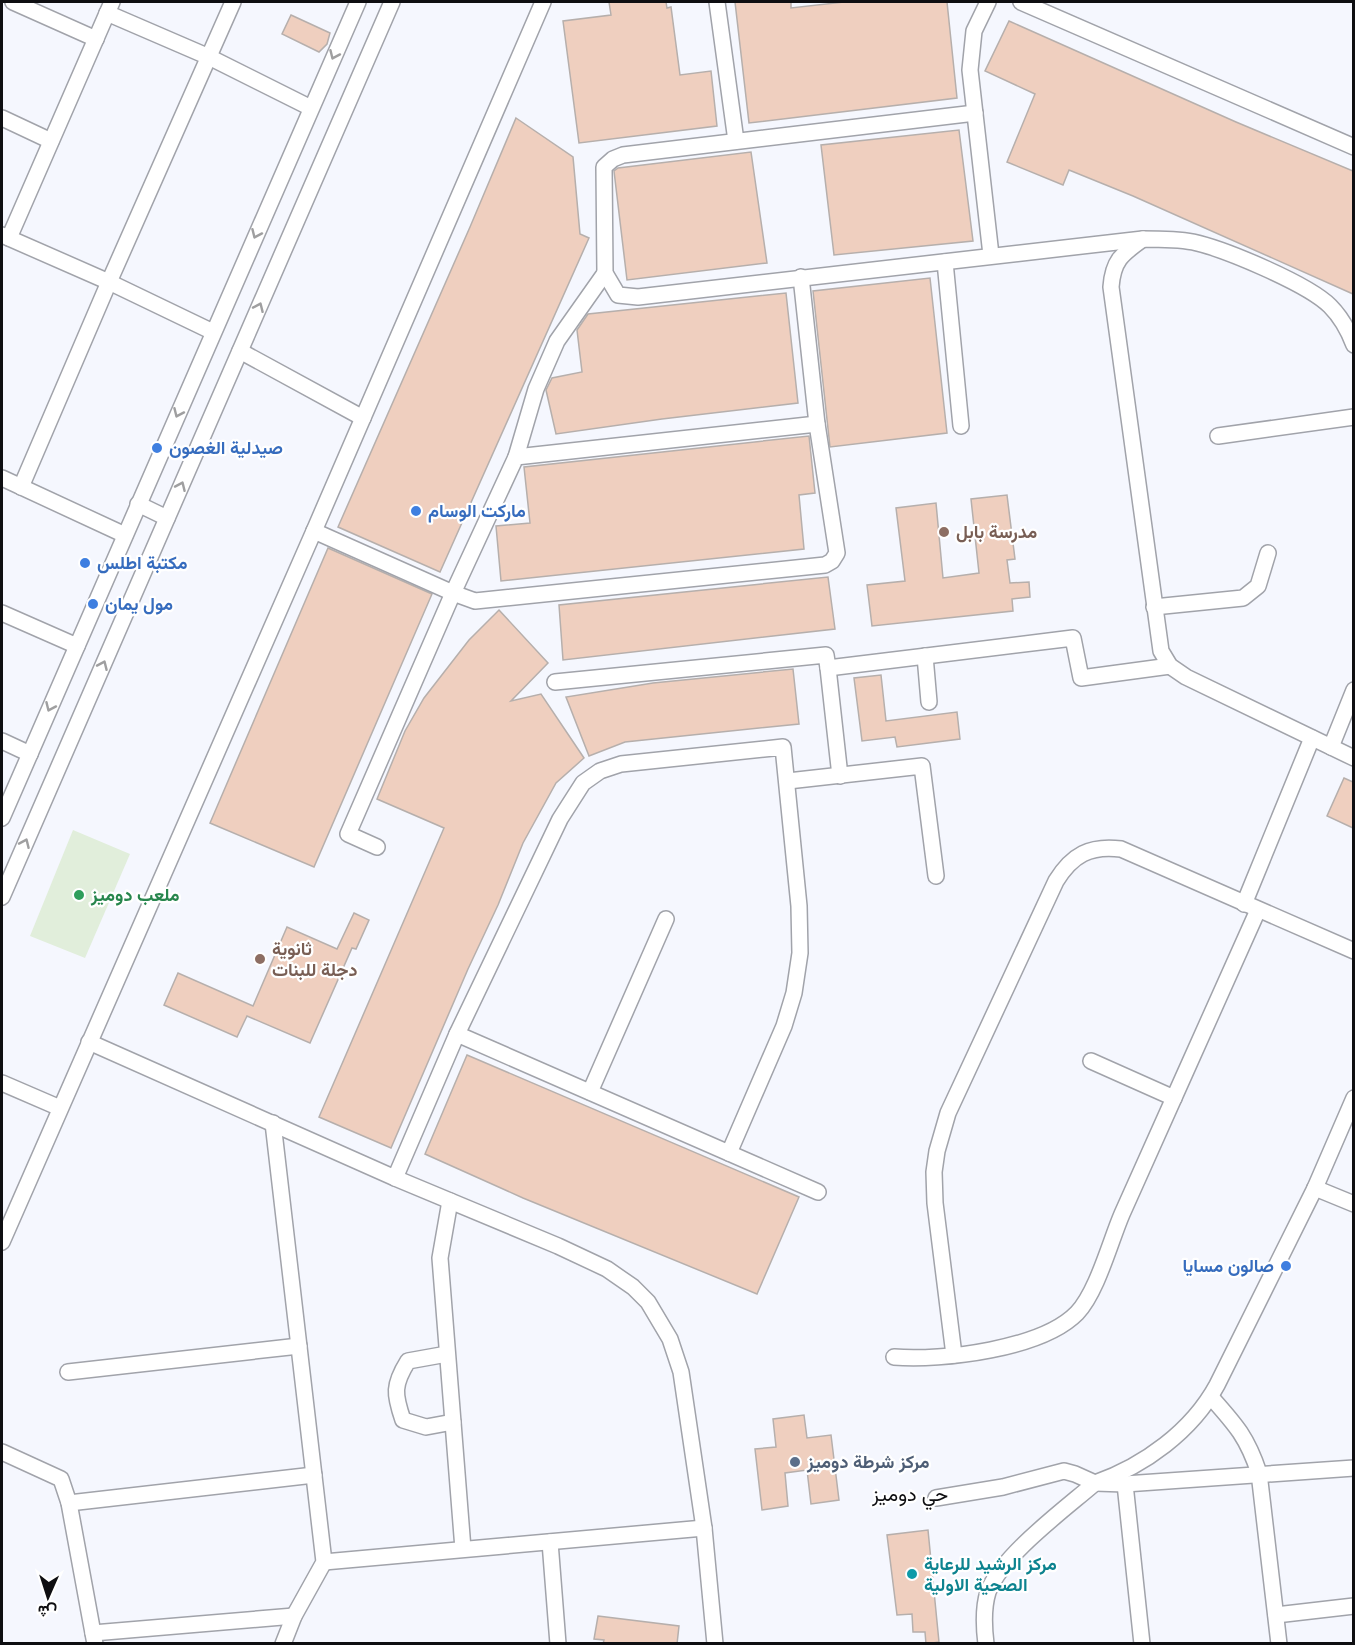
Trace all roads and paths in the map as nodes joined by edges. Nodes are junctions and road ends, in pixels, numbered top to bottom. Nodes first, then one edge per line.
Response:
1 (13, 2) edge
2 (233, 2) edge
3 (358, 2) edge
4 (392, 2) edge
5 (543, 2) edge
6 (717, 2) edge
7 (988, 2) edge
8 (1021, 2) edge
9 (110, 7) edge
10 (96, 39) junction
11 (209, 57) junction
12 (311, 108) junction
13 (975, 113) junction
14 (2, 118) edge
15 (51, 141) junction
16 (736, 141) junction
17 (1353, 147) edge
18 (5, 236) edge
19 (1143, 239) junction
20 (991, 255) junction
21 (945, 262) junction
22 (605, 273) junction
23 (801, 277) junction
24 (109, 282) junction
25 (213, 332) junction
26 (1353, 345) edge
27 (240, 351) junction
28 (1353, 417) edge
29 (363, 418) junction
30 (817, 424) junction
31 (961, 426) dead end
32 (1218, 436) dead end
33 (516, 457) junction
34 (2, 478) edge
35 (21, 487) junction
36 (138, 504) junction
37 (167, 518) junction
38 (314, 531) junction
39 (125, 536) junction
40 (1268, 554) dead end
41 (453, 593) junction
42 (1154, 607) junction
43 (2, 613) edge
44 (76, 646) junction
45 (925, 656) junction
46 (1170, 666) junction
47 (828, 668) junction
48 (555, 682) dead end
49 (1353, 690) edge
50 (929, 702) dead end
51 (1312, 738) junction
52 (2, 741) edge
53 (1331, 747) junction
54 (30, 754) junction
55 (1353, 758) edge
56 (840, 776) junction
57 (788, 781) junction
58 (2, 818) edge
59 (377, 847) dead end
60 (936, 876) dead end
61 (2, 897) edge
62 (1251, 907) junction
63 (666, 919) dead end
64 (1353, 951) edge
65 (457, 1034) junction
66 (89, 1042) junction
67 (1091, 1061) dead end
68 (2, 1083) edge
69 (590, 1092) junction
70 (1174, 1098) junction
71 (1353, 1098) edge
72 (60, 1108) junction
73 (273, 1123) junction
74 (729, 1153) junction
75 (395, 1178) junction
76 (1315, 1188) junction
77 (818, 1192) dead end
78 (450, 1201) junction
79 (1353, 1204) edge
80 (2, 1242) edge
81 (299, 1346) junction
82 (447, 1354) junction
83 (954, 1355) junction
84 (894, 1358) dead end
85 (68, 1372) dead end
86 (1211, 1397) junction
87 (453, 1422) junction
88 (2, 1452) edge
89 (1353, 1468) edge
90 (1259, 1473) junction
91 (314, 1475) junction
92 (1095, 1483) junction
93 (1125, 1484) junction
94 (936, 1498) dead end
95 (69, 1503) junction
96 (704, 1528) junction
97 (550, 1542) junction
98 (463, 1549) junction
99 (324, 1562) junction
100 (1353, 1606) edge
101 (1276, 1615) junction
102 (294, 1616) junction
103 (94, 1638) edge
104 (283, 1644) edge
105 (558, 1644) edge
106 (715, 1644) edge
107 (986, 1644) edge
108 (1142, 1644) edge
109 (1279, 1644) edge

1 - 10 street
2 - 11 street
3 -> 12 street
27 -> 4 street
5 - 29 street
6 - 16 street
7 - 13 street
8 - 17 street
9 - 10 street
9 - 11 street
10 - 15 street
11 - 12 street
11 - 24 street
12 -> 25 street
13 - 16 street
13 - 20 street
14 - 15 street
15 - 18 street
16 - 22 street
18 - 24 street
19 - 20 street
19 - 26 street
19 - 42 street
20 - 21 street
21 - 23 street
21 - 31 street
22 - 23 street
22 - 33 street
23 - 30 street
24 - 25 street
24 - 35 street
25 -> 36 street
27 - 29 street
37 -> 27 street
28 - 32 street
29 - 38 street
30 - 33 street
30 - 41 street
33 - 41 street
34 - 35 street
35 - 39 street
36 - 37 street
36 - 39 street
61 -> 37 street
38 - 41 street
38 - 66 street
39 - 44 street
40 - 42 street
41 - 59 street
42 - 46 street
43 - 44 street
44 -> 54 street
45 - 46 street
45 - 47 street
45 - 50 street
46 - 51 street
47 - 48 street
47 - 56 street
49 - 53 street
51 - 53 street
51 - 62 street
52 - 54 street
53 - 55 street
54 - 58 street
56 - 57 street
56 - 60 street
57 - 65 street
57 - 74 street
62 - 64 street
62 - 70 street
62 - 83 street
63 - 69 street
65 - 69 street
65 - 75 street
66 - 72 street
66 - 73 street
67 - 70 street
68 - 72 street
69 - 74 street
70 - 83 street
71 - 76 street
72 - 80 street
73 - 75 street
73 - 81 street
74 - 77 street
75 - 78 street
76 - 79 street
76 - 86 street
78 - 82 street
78 - 96 street
81 - 85 street
81 - 91 street
82 - 87 street
82 - 87 street
83 - 84 street
86 - 90 street
86 - 92 street
87 - 98 street
88 - 95 street
89 - 90 street
90 - 93 street
90 - 101 street
91 - 95 street
91 - 99 street
92 - 93 street
92 - 94 street
92 - 107 street
93 - 108 street
95 - 103 street
96 - 97 street
96 - 106 street
97 - 98 street
97 - 105 street
98 - 99 street
99 - 102 street
100 - 101 street
101 - 109 street
102 - 103 street
102 - 104 street

